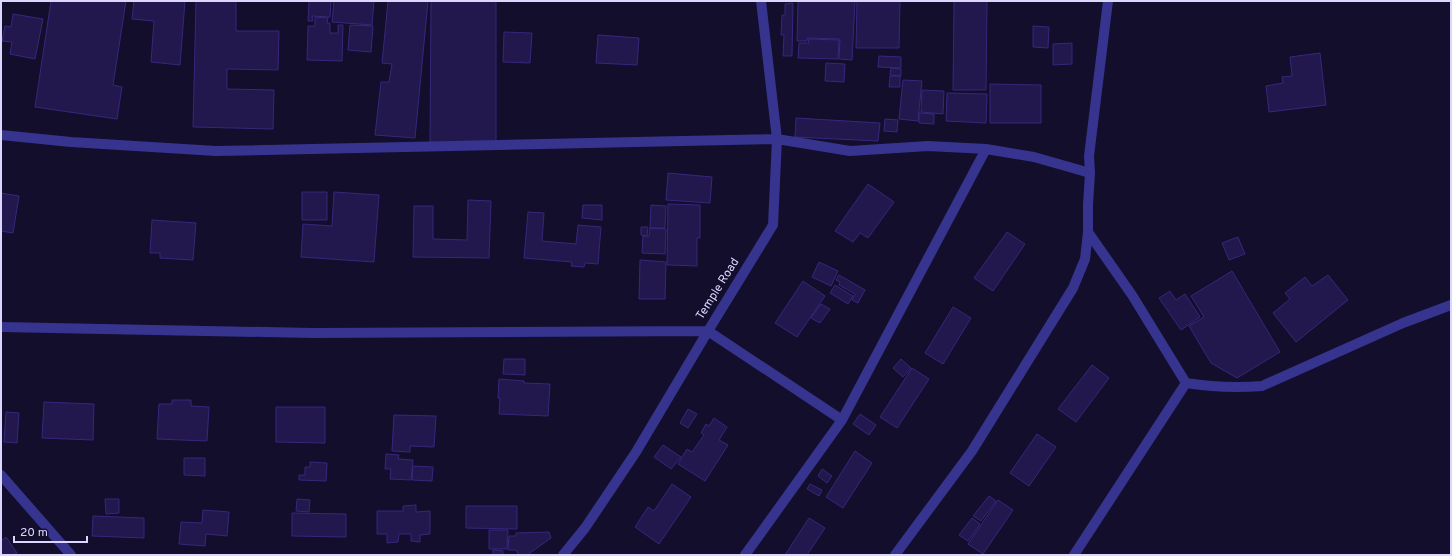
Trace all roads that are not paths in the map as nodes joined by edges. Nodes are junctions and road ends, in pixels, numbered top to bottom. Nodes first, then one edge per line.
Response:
1 (761, 1) edge
2 (1108, 1) edge
3 (1, 135) edge
4 (776, 139) junction
5 (986, 149) junction
6 (1090, 173) junction
7 (1088, 232) junction
8 (1451, 305) edge
9 (1, 326) edge
10 (708, 331) junction
11 (1186, 383) junction
12 (842, 420) junction
13 (1, 476) edge
14 (71, 555) edge
15 (563, 555) edge
16 (745, 555) edge
17 (895, 555) edge
18 (1074, 555) edge

1 - 4 street, Temple Road
2 - 6 street
3 - 4 street
4 - 5 street
4 - 10 street, Temple Road
5 - 6 street
5 - 12 street
6 - 7 street
7 - 11 street
7 - 17 street
8 - 11 street
9 - 10 street
10 - 12 street
10 - 15 street, Temple Road
11 - 18 street
12 - 16 street
13 - 14 street

